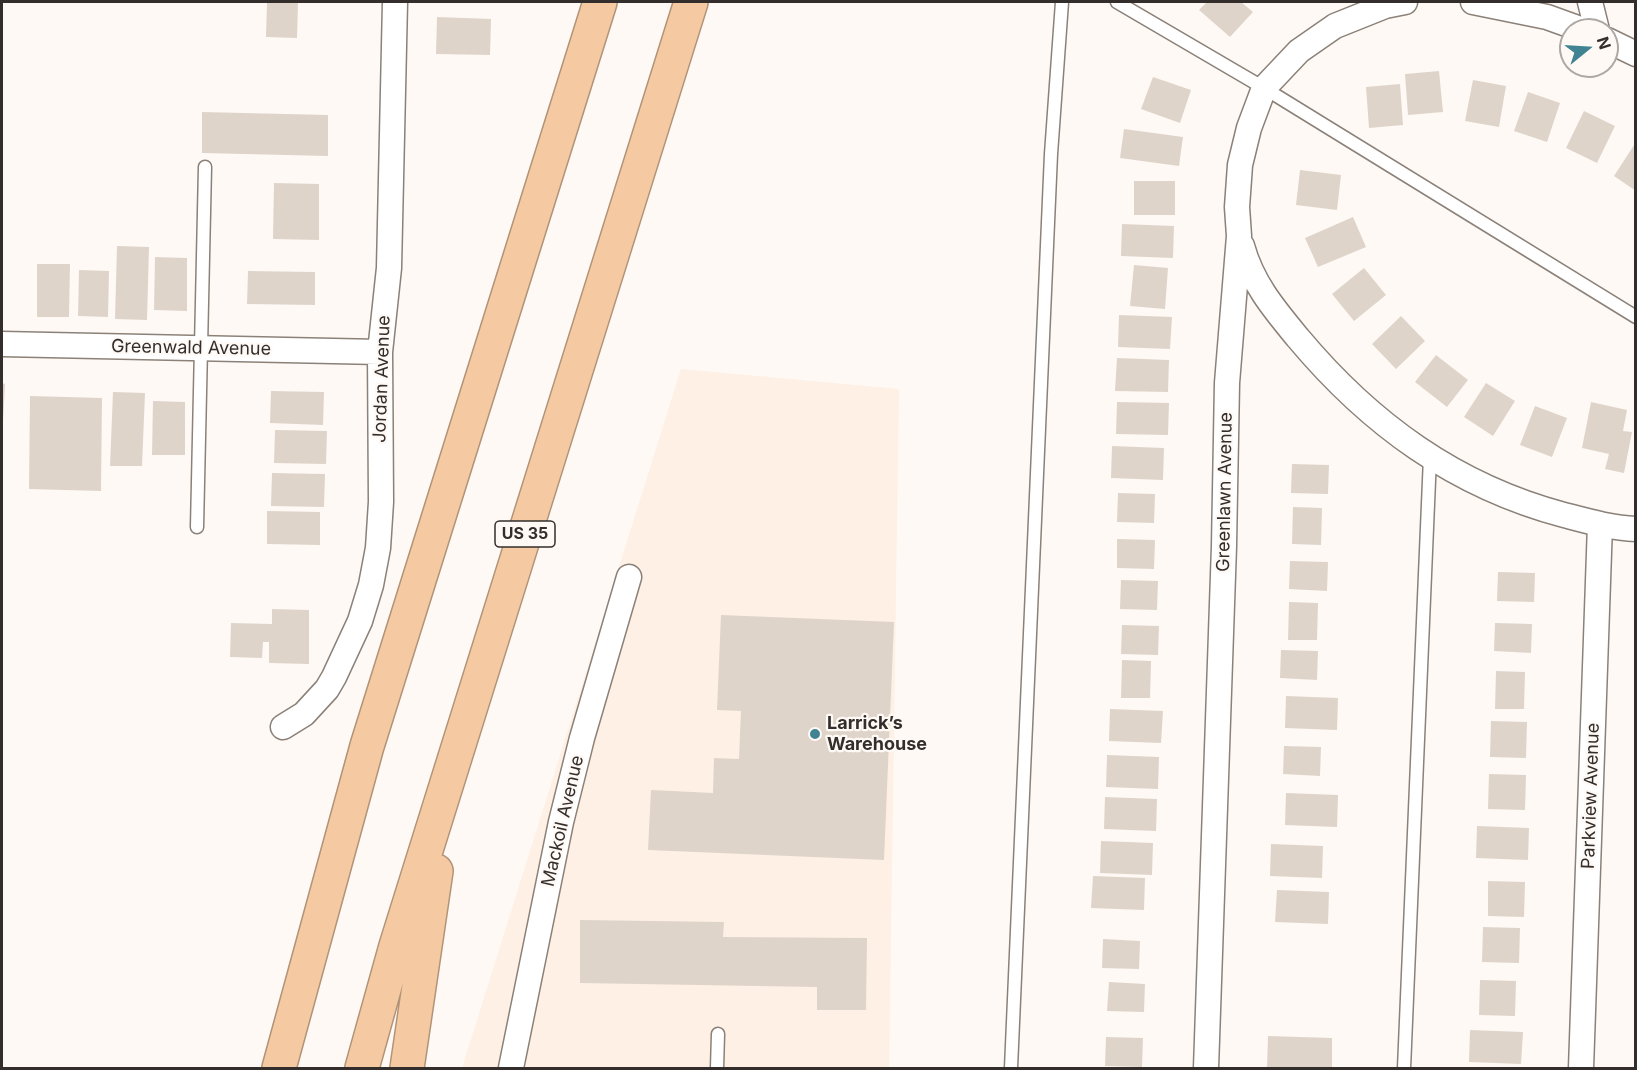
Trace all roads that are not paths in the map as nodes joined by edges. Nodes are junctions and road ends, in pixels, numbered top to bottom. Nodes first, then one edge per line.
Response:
1 (395, 2) edge
2 (600, 2) edge
3 (692, 2) edge
4 (1062, 2) edge
5 (1117, 2) edge
6 (1405, 2) edge
7 (1473, 2) edge
8 (1590, 2) edge
9 (1594, 18) edge
10 (1559, 21) edge
11 (1619, 46) edge
12 (1635, 54) edge
13 (1264, 88) junction
14 (205, 167) dead end
15 (1239, 236) junction
16 (1635, 317) edge
17 (2, 344) edge
18 (200, 348) junction
19 (380, 352) junction
20 (1430, 457) junction
21 (1599, 524) junction
22 (197, 527) dead end
23 (1635, 529) edge
24 (628, 578) dead end
25 (283, 728) dead end
26 (452, 768) junction
27 (343, 835) junction
28 (718, 1034) dead end
29 (259, 1068) edge
30 (279, 1068) edge
31 (362, 1068) edge
32 (407, 1068) edge
33 (511, 1068) edge
34 (717, 1068) edge
35 (1011, 1068) edge
36 (1206, 1068) edge
37 (1404, 1068) edge
38 (1581, 1068) edge

1 - 19 street, Jordan Avenue
2 - 27 highway
3 - 26 highway, US 35
4 - 35 lane
5 - 13 lane
6 - 13 street, Greenlawn Avenue
7 - 10 street
8 - 9 street
11 - 12 street
13 - 15 street, Greenlawn Avenue
13 - 16 lane
14 - 18 lane
15 - 20 street
15 - 36 street, Greenlawn Avenue
17 - 18 street, Greenwald Avenue
18 - 19 street, Greenwald Avenue
18 - 22 lane
19 - 25 street, Jordan Avenue
20 - 21 street
20 - 37 lane
21 - 23 street
21 - 38 street, Parkview Avenue
24 - 33 street, Mackoil Avenue
26 - 31 highway, US 35
26 - 32 highway
27 - 29 highway
27 - 30 highway
28 - 34 lane

